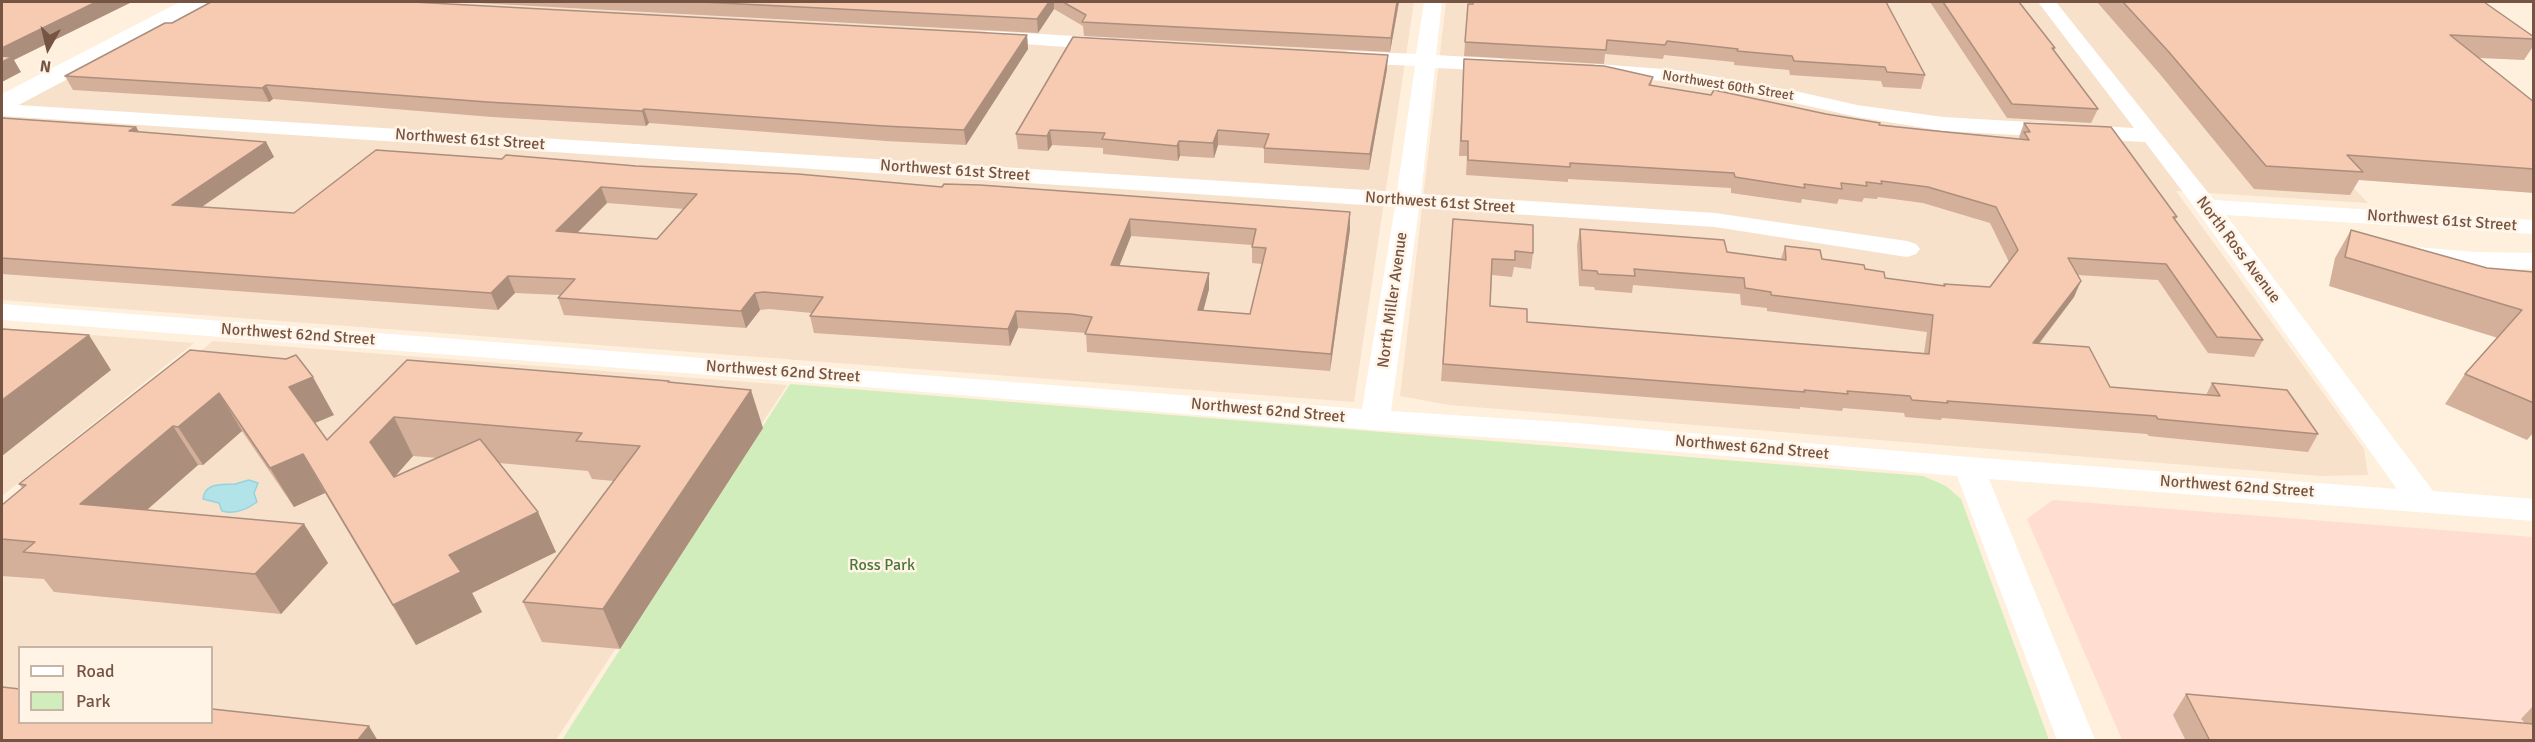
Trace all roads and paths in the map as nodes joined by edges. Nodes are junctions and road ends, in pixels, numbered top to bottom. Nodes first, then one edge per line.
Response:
1 (196, 2) edge
2 (1433, 2) edge
3 (2047, 2) edge
4 (973, 37) edge
5 (1128, 45) edge
6 (1329, 56) edge
7 (1424, 61) junction
8 (1519, 66) edge
9 (1577, 69) edge
10 (2, 104) edge
11 (2, 110) edge
12 (2151, 136) junction
13 (1408, 201) junction
14 (2207, 207) junction
15 (2351, 216) junction
16 (2534, 227) edge
17 (1907, 249) dead end
18 (2534, 261) edge
19 (2, 312) edge
20 (1375, 420) junction
21 (1969, 467) junction
22 (2423, 501) junction
23 (2534, 510) edge
24 (2076, 741) edge

1 - 10 street
2 - 7 street, North Miller Avenue
3 - 12 street, North Ross Avenue
4 - 5 street
6 - 7 street
7 - 8 street
7 - 13 street, North Miller Avenue
9 - 12 street, Northwest 60th Street
11 - 13 street, Northwest 61st Street
12 - 14 street, North Ross Avenue
13 - 17 street, Northwest 61st Street
13 - 20 street, North Miller Avenue
14 - 15 street, Northwest 61st Street
14 - 22 street, North Ross Avenue
15 - 16 street, Northwest 61st Street
15 - 18 street, Northwest 61st Street
19 - 20 street, Northwest 62nd Street
20 - 21 street, Northwest 62nd Street
21 - 22 street, Northwest 62nd Street
21 - 24 street
22 - 23 street, Northwest 62nd Street

